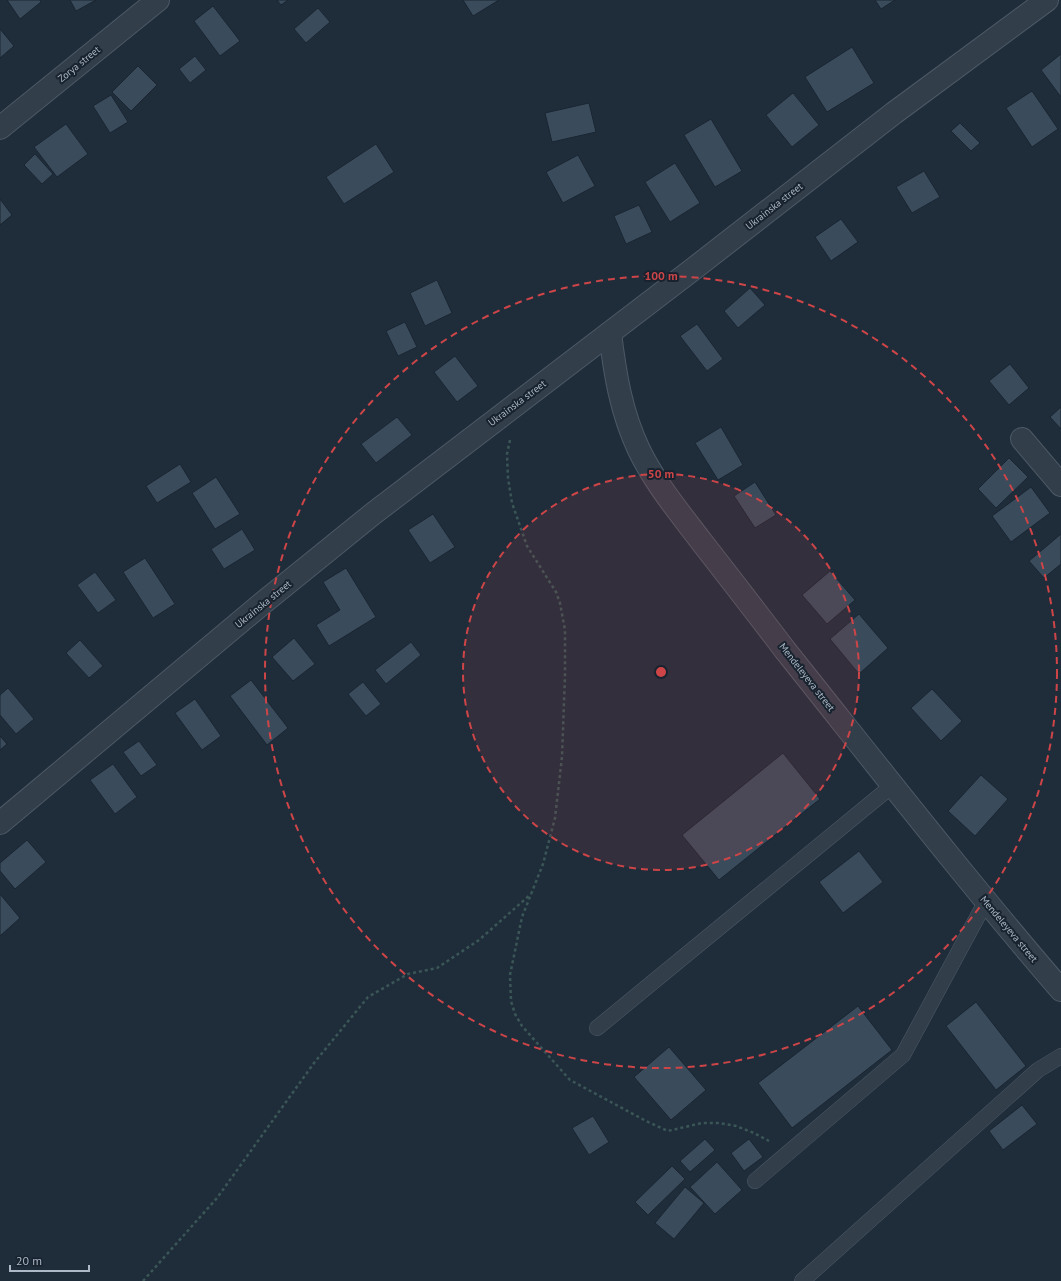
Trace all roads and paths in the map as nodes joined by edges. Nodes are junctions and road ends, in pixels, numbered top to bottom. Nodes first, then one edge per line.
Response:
1 (158, 0) edge
2 (1047, 0) edge
3 (0, 128) edge
4 (610, 333) junction
5 (515, 406) junction
6 (1022, 439) dead end
7 (1061, 485) edge
8 (892, 785) junction
9 (0, 823) edge
10 (531, 893) junction
11 (986, 901) junction
12 (1061, 990) edge
13 (597, 1028) dead end
14 (1061, 1056) edge
15 (787, 1154) junction
16 (755, 1181) dead end
17 (143, 1281) edge
18 (802, 1281) edge

1 - 3 street, Zorya street
2 - 4 street, Ukrainska street
4 - 5 street, Ukrainska street
4 - 8 street, Mendeleyeva street
5 - 9 street, Ukrainska street
5 - 10 path
6 - 7 street
8 - 11 street, Mendeleyeva street
8 - 13 lane
10 - 15 path
10 - 17 path
11 - 12 street, Mendeleyeva street
11 - 15 lane
14 - 18 lane
15 - 16 lane

